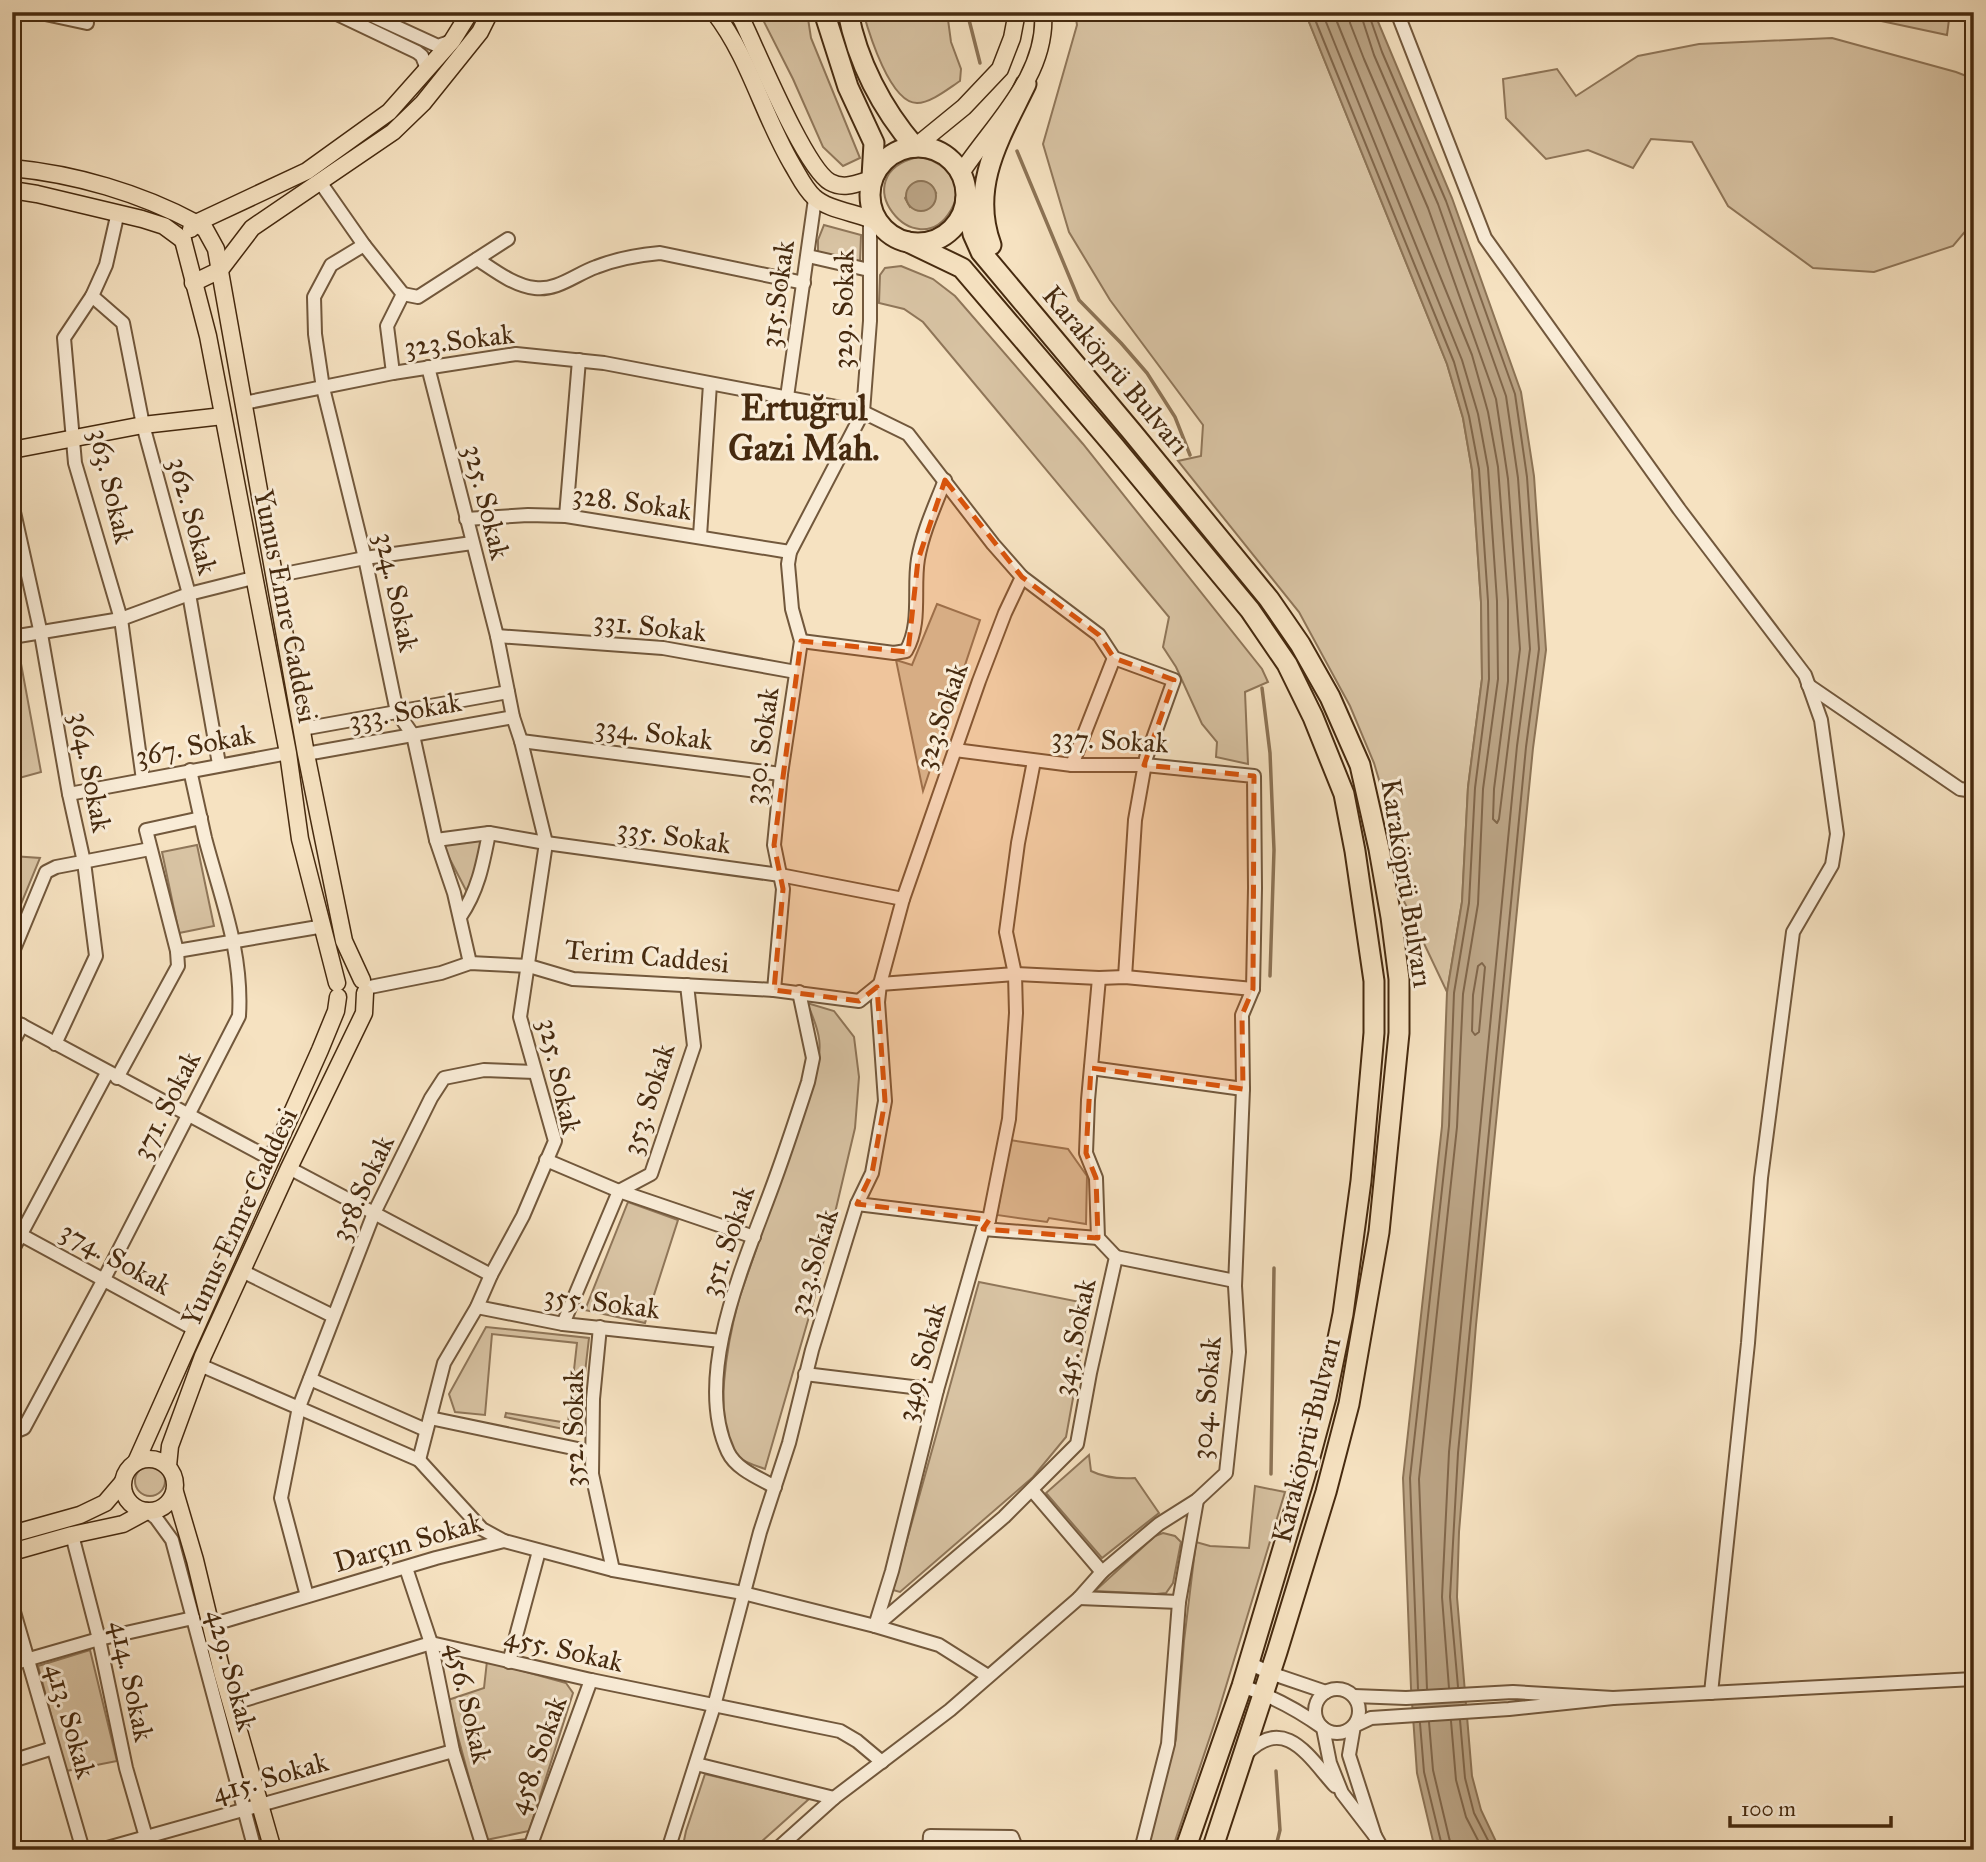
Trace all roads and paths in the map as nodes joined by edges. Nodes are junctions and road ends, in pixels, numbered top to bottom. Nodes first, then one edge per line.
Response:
1 (36, 12) edge
2 (333, 12) edge
3 (364, 12) edge
4 (470, 12) edge
5 (490, 12) edge
6 (714, 12) edge
7 (737, 12) edge
8 (824, 12) edge
9 (848, 12) edge
10 (1017, 12) edge
11 (1043, 12) edge
12 (1397, 12) edge
13 (87, 23) dead end
14 (452, 41) junction
15 (428, 69) junction
16 (1026, 84) junction
17 (915, 147) junction
18 (12, 168) edge
19 (961, 173) junction
20 (872, 179) junction
21 (320, 182) junction
22 (12, 190) edge
23 (815, 199) junction
24 (966, 199) junction
25 (118, 212) junction
26 (874, 220) junction
27 (196, 223) junction
28 (508, 239) dead end
29 (183, 240) junction
30 (908, 242) junction
31 (364, 245) junction
32 (807, 257) junction
33 (477, 259) junction
34 (220, 270) junction
35 (869, 270) junction
36 (193, 283) junction
37 (804, 283) junction
38 (1008, 284) junction
39 (402, 295) junction
40 (92, 296) junction
41 (579, 360) junction
42 (428, 367) junction
43 (393, 373) junction
44 (710, 384) junction
45 (323, 388) junction
46 (787, 397) junction
47 (244, 402) junction
48 (863, 412) junction
49 (222, 416) junction
50 (143, 425) junction
51 (74, 440) junction
52 (12, 450) edge
53 (945, 480) junction
54 (12, 503) edge
55 (566, 516) junction
56 (466, 519) junction
57 (700, 536) junction
58 (472, 543) junction
59 (790, 552) junction
60 (365, 558) junction
61 (274, 576) junction
62 (1022, 577) junction
63 (253, 578) junction
64 (189, 594) junction
65 (121, 619) junction
66 (41, 634) junction
67 (497, 636) junction
68 (12, 637) edge
69 (802, 641) junction
70 (1114, 658) junction
71 (796, 672) junction
72 (1808, 685) junction
73 (508, 692) junction
74 (397, 712) junction
75 (513, 717) junction
76 (302, 729) junction
77 (413, 735) junction
78 (521, 741) junction
79 (955, 750) junction
80 (288, 752) junction
81 (306, 754) junction
82 (1034, 761) junction
83 (219, 764) junction
84 (1072, 765) junction
85 (1145, 765) junction
86 (190, 770) junction
87 (781, 774) junction
88 (143, 780) junction
89 (1254, 785) joint
90 (1974, 791) edge
91 (69, 794) junction
92 (201, 818) junction
93 (489, 833) junction
94 (436, 839) junction
95 (546, 843) junction
96 (150, 849) junction
97 (84, 862) junction
98 (780, 874) junction
99 (904, 899) junction
100 (460, 917) junction
101 (324, 926) junction
102 (234, 941) junction
103 (177, 951) junction
104 (12, 954) edge
105 (470, 963) junction
106 (529, 966) junction
107 (1015, 974) junction
108 (1125, 977) junction
109 (1099, 978) junction
110 (880, 984) junction
111 (687, 985) junction
112 (364, 987) junction
113 (1252, 989) junction
114 (337, 990) junction
115 (774, 990) junction
116 (799, 992) junction
117 (17, 1023) edge
118 (12, 1044) edge
119 (55, 1044) junction
120 (1091, 1068) junction
121 (535, 1072) junction
122 (112, 1075) junction
123 (1243, 1089) junction
124 (188, 1114) junction
125 (271, 1159) junction
126 (547, 1160) junction
127 (289, 1168) junction
128 (619, 1191) junction
129 (857, 1204) junction
130 (374, 1213) junction
131 (986, 1225) junction
132 (17, 1232) edge
133 (754, 1237) junction
134 (1098, 1238) junction
135 (12, 1251) edge
136 (1116, 1257) junction
137 (242, 1271) junction
138 (491, 1275) junction
139 (104, 1279) junction
140 (1235, 1281) junction
141 (477, 1307) junction
142 (333, 1316) junction
143 (563, 1324) junction
144 (600, 1327) junction
145 (196, 1330) junction
146 (721, 1341) junction
147 (200, 1365) junction
148 (805, 1374) junction
149 (310, 1379) junction
150 (937, 1390) junction
151 (299, 1407) junction
152 (428, 1424) junction
153 (12, 1433) edge
154 (592, 1452) junction
155 (419, 1460) junction
156 (136, 1462) junction
157 (168, 1466) junction
158 (123, 1482) junction
159 (775, 1487) junction
160 (1032, 1490) junction
161 (175, 1492) junction
162 (1197, 1500) junction
163 (147, 1511) junction
164 (12, 1534) edge
165 (72, 1535) junction
166 (504, 1541) junction
167 (539, 1551) junction
168 (12, 1552) edge
169 (406, 1568) junction
170 (612, 1570) junction
171 (1102, 1572) junction
172 (743, 1593) junction
173 (307, 1596) junction
174 (1079, 1598) junction
175 (1179, 1602) junction
176 (12, 1605) edge
177 (193, 1618) junction
178 (211, 1625) junction
179 (875, 1626) junction
180 (99, 1639) junction
181 (430, 1643) junction
182 (28, 1660) junction
183 (509, 1662) junction
184 (1249, 1663) junction
185 (12, 1664) edge
186 (1270, 1673) junction
187 (988, 1676) junction
188 (1974, 1679) edge
189 (591, 1681) junction
190 (1242, 1686) junction
191 (1326, 1692) junction
192 (1264, 1693) junction
193 (1711, 1693) junction
194 (1354, 1696) junction
195 (1613, 1698) junction
196 (231, 1704) junction
197 (714, 1706) junction
198 (1354, 1726) junction
199 (1323, 1728) junction
200 (53, 1748) junction
201 (453, 1751) junction
202 (1243, 1757) junction
203 (12, 1761) edge
204 (882, 1762) junction
205 (696, 1765) junction
206 (1342, 1793) junction
207 (834, 1798) junction
208 (260, 1804) junction
209 (244, 1811) junction
210 (1375, 1836) junction
211 (146, 1837) junction
212 (529, 1848) edge
213 (83, 1850) edge
214 (100, 1850) edge
215 (255, 1850) edge
216 (273, 1850) edge
217 (487, 1850) edge
218 (668, 1850) edge
219 (776, 1850) edge
220 (929, 1850) edge
221 (1017, 1850) edge
222 (1141, 1850) edge
223 (1185, 1850) edge
224 (1212, 1850) edge
225 (1383, 1850) edge

1 - 13 street
2 - 15 street
3 - 14 street
4 - 14 main road
5 - 21 main road
6 - 23 main road
7 - 20 main road
8 - 20 highway
9 - 17 highway
10 - 17 main road
11 - 16 main road
12 - 72 street
14 - 15 main road
15 - 27 main road
16 - 19 main road
16 - 38 highway
17 - 19 highway
17 - 20 highway
18 - 27 main road
19 - 24 highway
20 - 26 highway
21 - 31 street
21 - 34 main road
22 - 25 main road
23 - 26 main road
23 - 32 street, 315.Sokak
24 - 30 highway
24 - 38 highway, Karaköprü Bulvarı
25 - 29 main road
25 - 40 street, 363. Sokak
26 - 30 highway
26 - 35 street, 329. Sokak
27 - 29 main road
27 - 34 main road, Yunus Emre Caddesi
28 - 33 street
29 - 36 main road, Yunus Emre Caddesi
30 - 184 highway, Karaköprü Bulvarı
31 - 39 street
31 - 45 street, 324. Sokak
32 - 35 street
32 - 37 street, 315.Sokak
33 - 37 street
33 - 39 street
34 - 36 main road
34 - 47 main road, Yunus Emre Caddesi
35 - 48 street, 329. Sokak
36 - 49 main road, Yunus Emre Caddesi
37 - 46 street, 315.Sokak
38 - 186 highway, Karaköprü Bulvarı
39 - 43 street
40 - 50 street, 362. Sokak
40 - 51 street, 363. Sokak
41 - 42 street, 323.Sokak
41 - 44 street, 323.Sokak
41 - 55 street
42 - 43 street, 323.Sokak
42 - 56 street, 325. Sokak
43 - 45 street, 323.Sokak
44 - 46 street, 323.Sokak
44 - 57 street
45 - 47 street, 323.Sokak
45 - 60 street, 324. Sokak
46 - 48 street, 323.Sokak
47 - 61 main road, Yunus Emre Caddesi
48 - 53 street, 323.Sokak
48 - 59 street, 329. Sokak
49 - 50 main road
49 - 63 main road, Yunus Emre Caddesi
50 - 51 main road
50 - 64 street, 362. Sokak
51 - 52 main road
51 - 65 street, 363. Sokak
53 - 62 street, 323.Sokak
53 - 69 street
54 - 66 street, 364. Sokak
55 - 56 street, 328. Sokak
55 - 57 street, 328. Sokak
56 - 58 street, 325. Sokak
57 - 59 street, 328. Sokak
58 - 60 street
58 - 67 street, 325. Sokak
59 - 69 street, 330. Sokak
60 - 61 street
60 - 74 street, 324. Sokak
61 - 76 main road, Yunus Emre Caddesi
62 - 70 street
62 - 79 street, 323.Sokak
63 - 64 street
63 - 80 main road, Yunus Emre Caddesi
64 - 65 street
64 - 83 street, 362. Sokak
65 - 66 street
65 - 88 street, 363. Sokak
66 - 68 street
66 - 91 street, 364. Sokak
67 - 71 street, 331. Sokak
67 - 73 street, 325. Sokak
69 - 71 street, 330. Sokak
70 - 84 street
70 - 85 street
71 - 87 street, 330. Sokak
72 - 90 street
72 - 193 street
73 - 74 street
73 - 75 street, 325. Sokak
74 - 76 street
74 - 77 street, 324. Sokak
75 - 77 street, 333. Sokak
75 - 78 street, 325. Sokak
76 - 81 main road, Yunus Emre Caddesi
77 - 81 street, 333. Sokak
77 - 94 street, 324. Sokak
78 - 87 street, 334. Sokak
78 - 95 street, 325. Sokak
79 - 82 street, 337. Sokak
79 - 99 street, 323.Sokak
80 - 83 street, 367. Sokak
80 - 101 main road, Yunus Emre Caddesi
81 - 112 main road, Yunus Emre Caddesi
82 - 84 street, 337. Sokak
82 - 107 street, 349. Sokak
83 - 86 street, 367. Sokak
84 - 85 street, 337. Sokak
85 - 89 street, 337. Sokak
85 - 108 street
86 - 88 street, 367. Sokak
86 - 92 street, 371. Sokak
87 - 98 street, 330. Sokak
88 - 91 street, 367. Sokak
89 - 113 street, 304. Sokak
91 - 97 street, 364. Sokak
92 - 96 street
92 - 102 street, 371. Sokak
93 - 94 street, 335. Sokak
93 - 95 street, 335. Sokak
93 - 100 street
94 - 100 street, 324. Sokak
95 - 98 street, 335. Sokak
95 - 106 street, 325. Sokak
96 - 97 street
96 - 103 street
97 - 104 street
97 - 119 street, 364. Sokak
98 - 99 street, 335. Sokak
98 - 115 street, 330. Sokak
99 - 110 street, 323.Sokak
100 - 105 street, 324. Sokak
101 - 102 street
101 - 114 main road, Yunus Emre Caddesi
102 - 103 street
102 - 124 street, 371. Sokak
103 - 122 street
105 - 106 street, Terim Caddesi
105 - 112 street, Terim Caddesi
106 - 111 street, Terim Caddesi
106 - 121 street, 325. Sokak
107 - 109 street
107 - 110 street
107 - 131 street, 349. Sokak
108 - 109 street
108 - 113 street
109 - 120 street, 345. Sokak
110 - 116 street, Terim Caddesi
110 - 129 street, 323.Sokak
111 - 115 street, Terim Caddesi
111 - 128 street, 353. Sokak
112 - 114 main road
112 - 114 main road
112 - 127 main road, Yunus Emre Caddesi
113 - 123 street, 304. Sokak
114 - 125 main road, Yunus Emre Caddesi
115 - 116 street, Terim Caddesi
116 - 133 street, 351. Sokak
117 - 118 street
117 - 119 street
119 - 122 street
120 - 123 street
120 - 134 street, 345. Sokak
121 - 126 street, 325. Sokak
121 - 130 street, 358.Sokak
122 - 124 street
122 - 132 street
123 - 140 street, 304. Sokak
124 - 125 street
124 - 139 street, 371. Sokak
125 - 145 main road, Yunus Emre Caddesi
126 - 128 street
126 - 138 street, 325. Sokak
127 - 130 street
127 - 137 main road, Yunus Emre Caddesi
128 - 133 street
128 - 143 street, 353. Sokak
129 - 131 street
129 - 148 street, 323.Sokak
130 - 138 street
130 - 142 street, 358.Sokak
131 - 134 street
131 - 150 street, 349. Sokak
132 - 135 street
132 - 139 street, 374. Sokak
133 - 146 street, 351. Sokak
134 - 136 street, 345. Sokak
136 - 140 street
136 - 160 street, 345. Sokak
137 - 142 street
137 - 147 main road, Yunus Emre Caddesi
138 - 141 street, 325. Sokak
139 - 145 street, 374. Sokak
139 - 153 street, 371. Sokak
140 - 162 street, 304. Sokak
141 - 143 street, 355. Sokak
141 - 152 street, 325. Sokak
142 - 149 street, 358.Sokak
143 - 144 street, 355. Sokak
144 - 146 street, 355. Sokak
144 - 154 street, 352. Sokak
145 - 156 main road, Yunus Emre Caddesi
146 - 159 street, 351. Sokak
147 - 151 street
147 - 157 main road, Yunus Emre Caddesi
148 - 150 street
148 - 159 street, 323.Sokak
149 - 151 street, 358.Sokak
149 - 152 street
150 - 179 street, 349. Sokak
151 - 155 street
151 - 173 street, 358.Sokak
152 - 154 street
152 - 155 street, 325. Sokak
154 - 170 street, 352. Sokak
155 - 166 street
156 - 157 main road
156 - 158 main road
157 - 161 main road
158 - 163 main road
158 - 164 main road
159 - 172 street, 323.Sokak
160 - 171 street
160 - 179 street, 345. Sokak
161 - 163 main road
161 - 178 main road
162 - 171 street, 304. Sokak
162 - 175 street
163 - 165 main road
163 - 177 street, 429. Sokak
165 - 168 main road
165 - 180 street, 414. Sokak
166 - 167 street, Darçın Sokak
166 - 169 street, Darçın Sokak
167 - 170 street, Darçın Sokak
167 - 183 street
169 - 173 street, Darçın Sokak
169 - 181 street, 456. Sokak
170 - 172 street, Darçın Sokak
171 - 174 street, 304. Sokak
172 - 179 street
172 - 197 street, 323.Sokak
173 - 178 street, Darçın Sokak
174 - 175 street
174 - 187 street, 304. Sokak
175 - 222 street
176 - 182 street, 413. Sokak
177 - 180 street
177 - 209 street, 429. Sokak
178 - 196 main road
179 - 187 street
180 - 182 street
180 - 211 street, 414. Sokak
181 - 183 street, 455. Sokak
181 - 196 street
181 - 201 street, 456. Sokak
182 - 185 street
182 - 200 street, 413. Sokak
183 - 189 street, 455. Sokak
184 - 186 street
184 - 190 highway, Karaköprü Bulvarı
186 - 191 street
186 - 192 highway, Karaköprü Bulvarı
187 - 204 street, 304. Sokak
188 - 193 street
189 - 197 street, 455. Sokak
189 - 212 street, 458. Sokak
190 - 192 street
190 - 223 highway, Karaköprü Bulvarı
191 - 194 street
191 - 199 street
192 - 199 street
192 - 202 highway, Karaköprü Bulvarı
193 - 195 street
194 - 195 street
194 - 198 street
195 - 198 street
196 - 208 main road
197 - 204 street, 455. Sokak
197 - 205 street, 323.Sokak
198 - 199 street
198 - 210 street
199 - 206 street
200 - 203 street
200 - 213 street, 413. Sokak
201 - 208 street, 415. Sokak
201 - 217 street, 456. Sokak
202 - 206 street
202 - 224 highway, Karaköprü Bulvarı
204 - 207 street, 304. Sokak
205 - 207 street
205 - 218 street, 323.Sokak
206 - 210 street
207 - 219 street, 304. Sokak
208 - 209 street, 415. Sokak
208 - 216 main road
209 - 211 street, 415. Sokak
209 - 215 street, 429. Sokak
210 - 225 street
211 - 214 street, 415. Sokak
212 - 217 street
220 - 221 street

